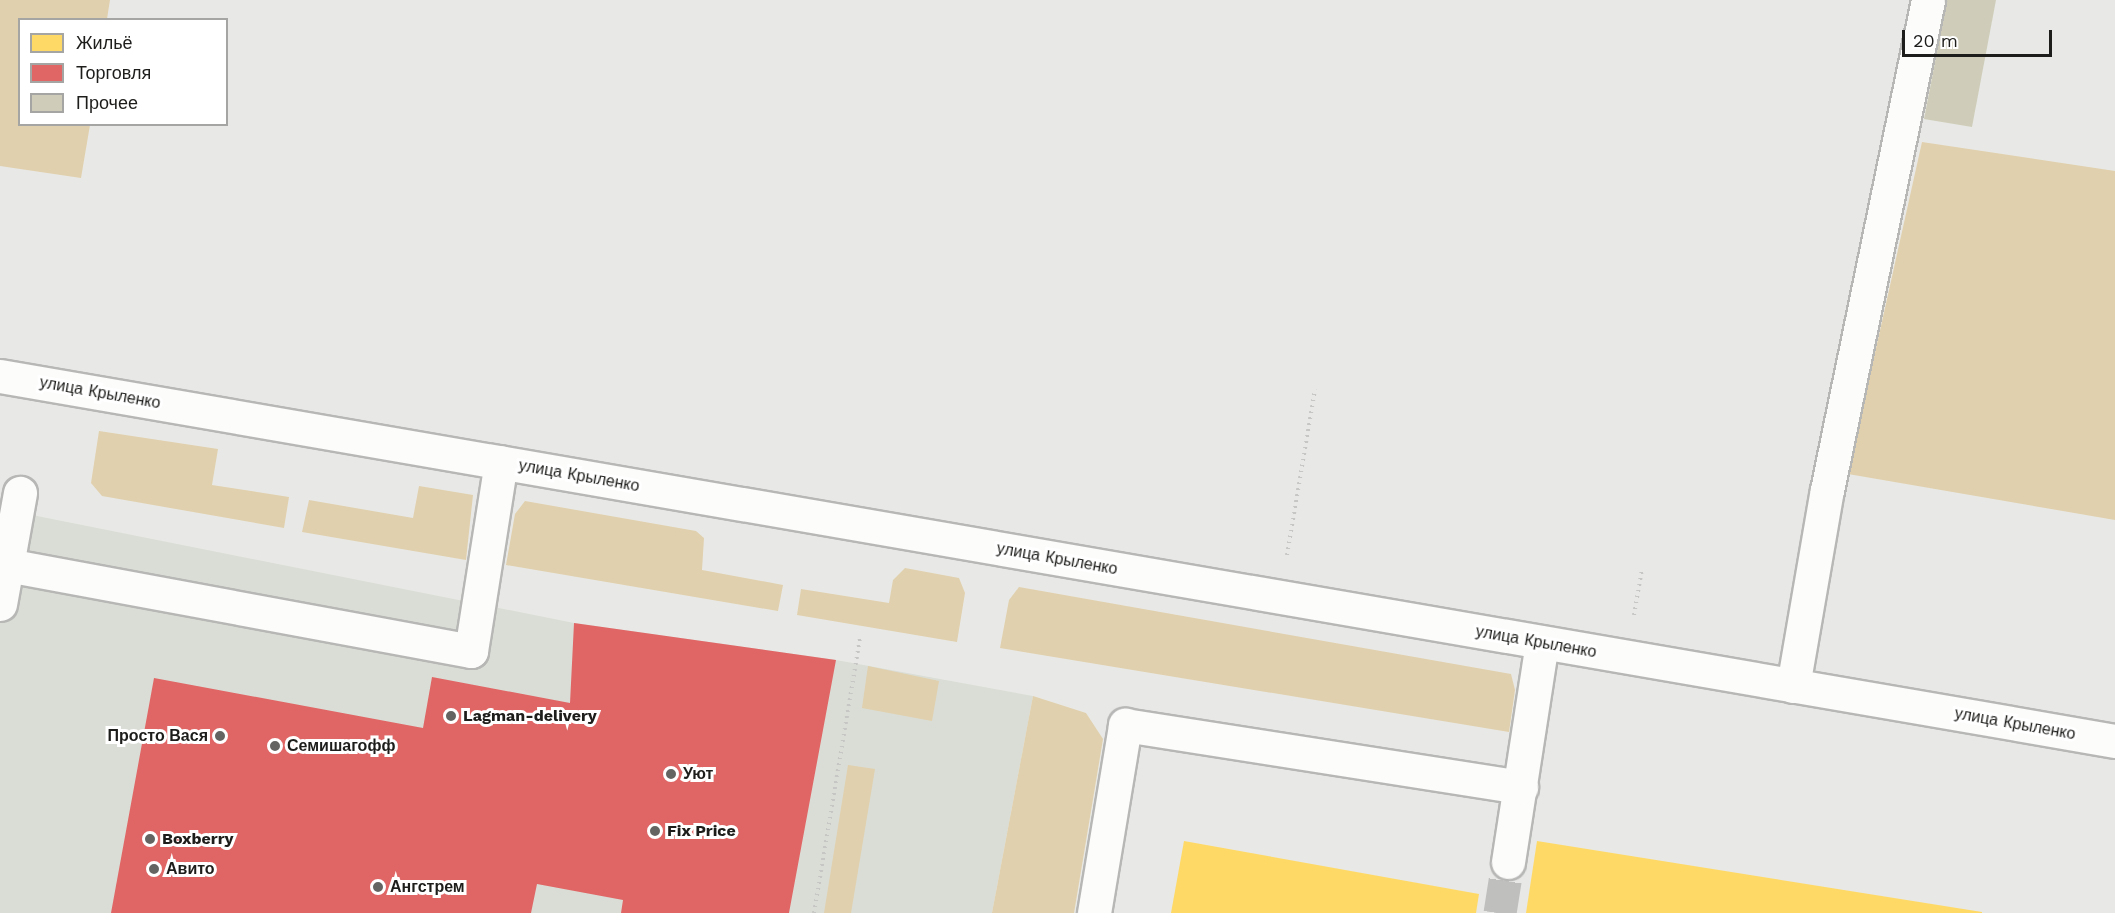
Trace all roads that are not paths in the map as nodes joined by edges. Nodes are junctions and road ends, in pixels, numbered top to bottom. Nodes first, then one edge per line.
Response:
1 (1928, 0) edge
2 (0, 376) edge
3 (501, 462) junction
4 (20, 493) dead end
5 (7, 565) junction
6 (0, 604) edge
7 (1542, 643) junction
8 (1793, 686) junction
9 (2115, 741) edge
10 (1521, 787) junction
11 (1508, 862) tunnel mouth
12 (1094, 913) edge

1 - 8 street
2 - 3 street, улица Крыленко
3 - 5 street
3 - 7 street, улица Крыленко
4 - 5 street
5 - 6 street
7 - 8 street, улица Крыленко
7 - 10 street
8 - 9 street, улица Крыленко
10 - 11 street
10 - 12 street

